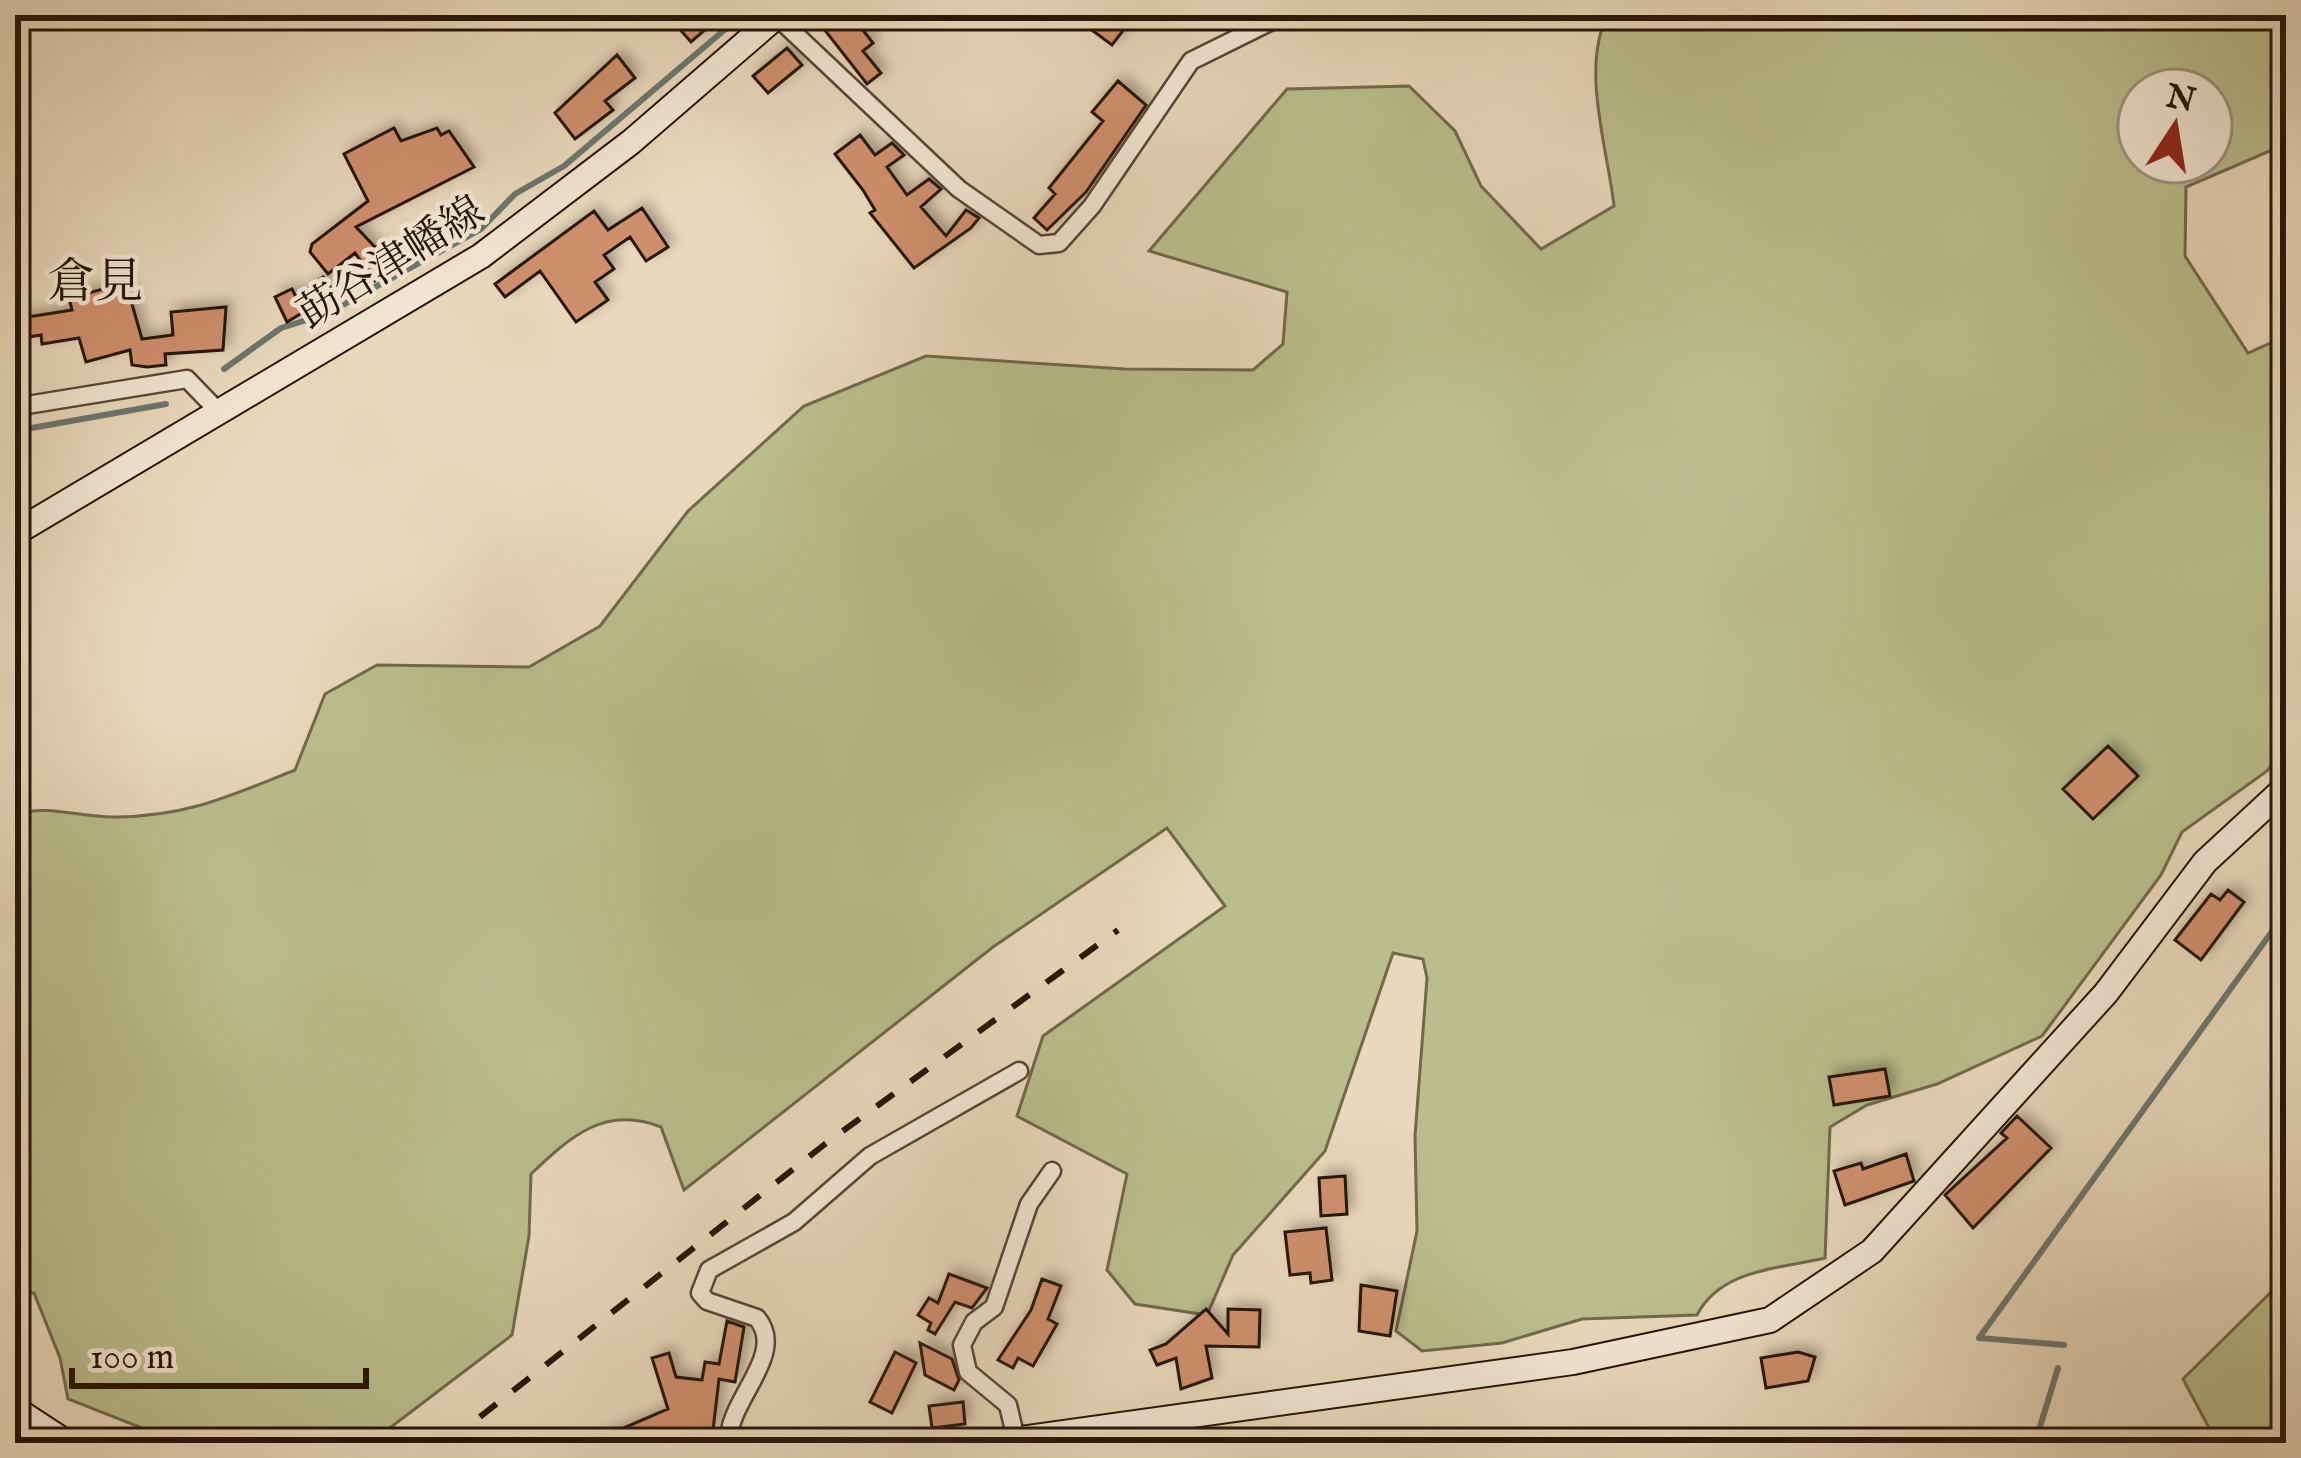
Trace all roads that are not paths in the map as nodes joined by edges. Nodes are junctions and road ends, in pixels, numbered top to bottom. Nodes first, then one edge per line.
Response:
1 (1284, 15) edge
2 (777, 16) edge
3 (15, 407) edge
4 (217, 410) junction
5 (15, 533) edge
6 (2286, 787) edge
7 (1019, 1071) dead end
8 (1052, 1172) dead end
9 (15, 1409) edge
10 (1004, 1441) edge
11 (67, 1443) edge
12 (729, 1443) edge

1 - 2 street
2 - 4 street, 莇谷津幡線
3 - 4 street
4 - 5 street, 莇谷津幡線
6 - 10 street
7 - 12 street
8 - 10 street
9 - 11 street

